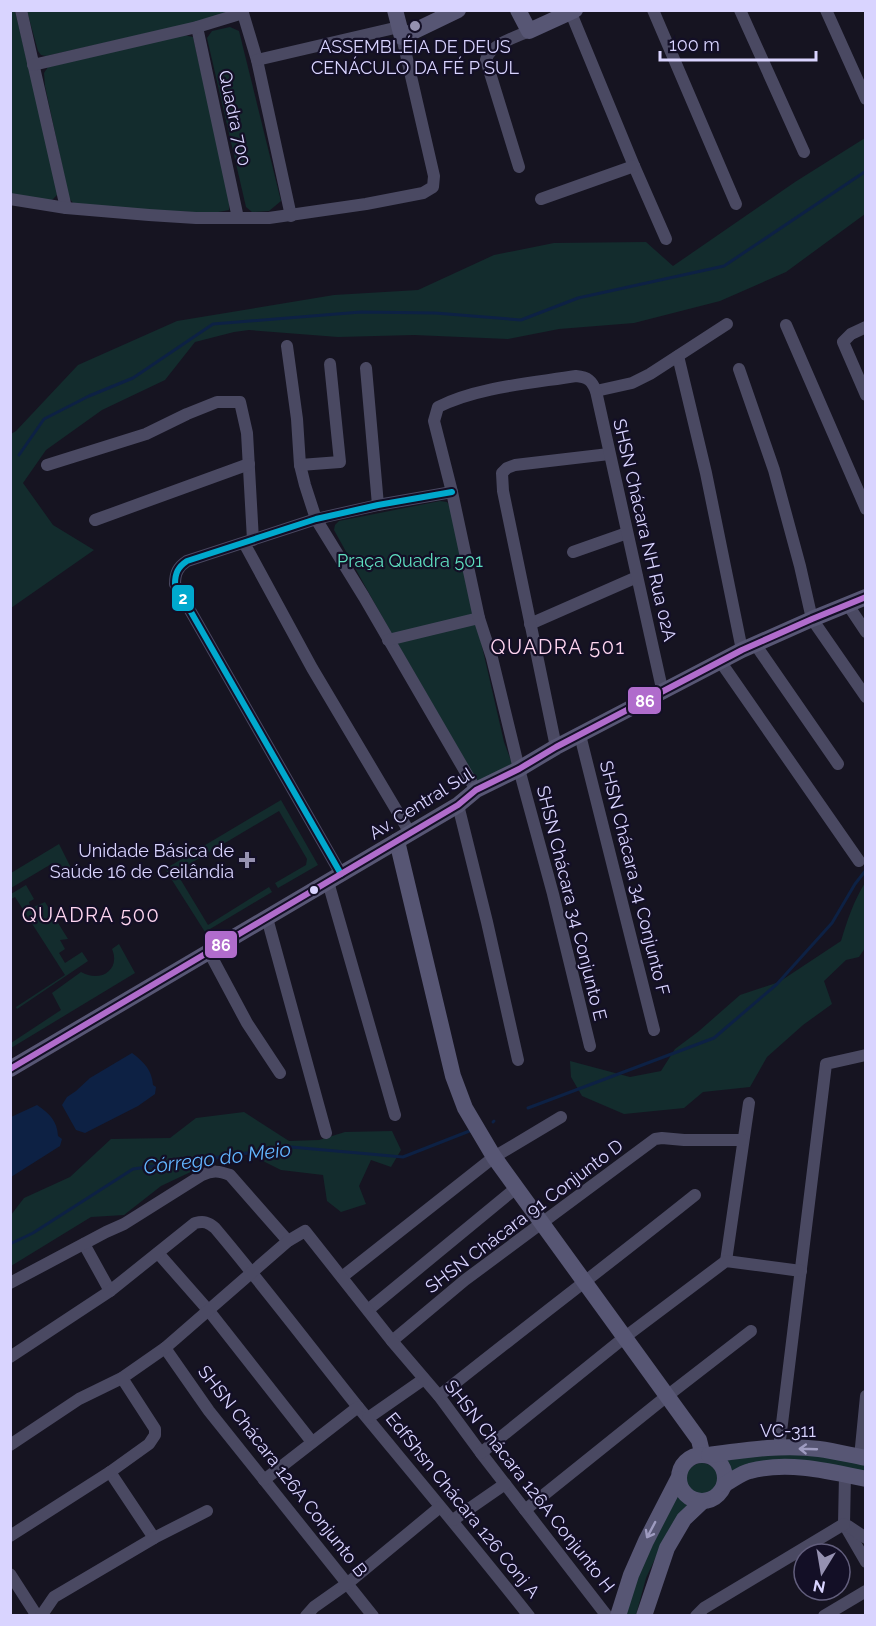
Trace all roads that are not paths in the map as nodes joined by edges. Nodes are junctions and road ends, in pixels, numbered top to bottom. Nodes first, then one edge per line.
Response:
1 (21, 10) edge
2 (459, 10) edge
3 (518, 10) edge
4 (653, 10) edge
5 (740, 10) edge
6 (826, 10) edge
7 (242, 12) edge
8 (573, 12) edge
9 (399, 25) edge
10 (197, 27) junction
11 (529, 31) junction
12 (257, 60) junction
13 (33, 65) junction
14 (866, 99) edge
15 (804, 152) dead end
16 (633, 166) junction
17 (519, 167) dead end
18 (10, 199) edge
19 (541, 199) dead end
20 (736, 204) dead end
21 (66, 208) junction
22 (291, 216) junction
23 (238, 218) junction
24 (666, 239) dead end
25 (727, 324) dead end
26 (786, 325) dead end
27 (866, 327) edge
28 (287, 346) dead end
29 (678, 356) junction
30 (330, 364) dead end
31 (366, 368) dead end
32 (739, 369) dead end
33 (588, 378) joint
34 (596, 391) junction
35 (866, 395) edge
36 (609, 454) junction
37 (249, 464) junction
38 (47, 465) dead end
39 (300, 465) junction
40 (452, 492) junction
41 (378, 505) junction
42 (866, 508) edge
43 (316, 519) junction
44 (95, 520) dead end
45 (627, 533) junction
46 (248, 541) junction
47 (573, 552) dead end
48 (636, 577) junction
49 (866, 597) edge
50 (848, 605) junction
51 (479, 618) junction
52 (812, 619) junction
53 (530, 624) junction
54 (866, 632) edge
55 (388, 640) junction
56 (748, 647) junction
57 (720, 661) junction
58 (663, 693) junction
59 (866, 697) edge
60 (580, 735) junction
61 (556, 747) junction
62 (838, 764) dead end
63 (519, 769) junction
64 (476, 790) junction
65 (458, 805) junction
66 (404, 837) junction
67 (859, 861) dead end
68 (334, 878) junction
69 (267, 918) junction
70 (209, 952) junction
71 (654, 1030) dead end
72 (590, 1046) dead end
73 (866, 1055) edge
74 (518, 1060) dead end
75 (10, 1069) edge
76 (280, 1073) dead end
77 (749, 1103) dead end
78 (395, 1115) dead end
79 (561, 1117) dead end
80 (326, 1133) dead end
81 (743, 1140) junction
82 (494, 1157) junction
83 (516, 1188) junction
84 (695, 1195) dead end
85 (542, 1224) junction
86 (288, 1241) junction
87 (84, 1244) junction
88 (158, 1253) junction
89 (726, 1262) junction
90 (801, 1271) junction
91 (252, 1272) junction
92 (342, 1277) junction
93 (10, 1282) edge
94 (585, 1283) junction
95 (110, 1292) junction
96 (209, 1311) junction
97 (368, 1311) junction
98 (751, 1331) dead end
99 (625, 1337) junction
100 (392, 1341) junction
101 (165, 1348) junction
102 (10, 1357) edge
103 (122, 1378) junction
104 (424, 1379) junction
105 (439, 1396) junction
106 (668, 1396) junction
107 (866, 1396) edge
108 (358, 1407) junction
109 (368, 1418) junction
110 (312, 1442) junction
111 (10, 1445) edge
112 (779, 1448) junction
113 (481, 1453) junction
114 (704, 1455) junction
115 (863, 1457) edge
116 (110, 1472) junction
117 (845, 1475) junction
118 (678, 1479) junction
119 (865, 1479) edge
120 (264, 1480) junction
121 (505, 1484) junction
122 (725, 1484) junction
123 (703, 1501) junction
124 (440, 1507) junction
125 (207, 1510) dead end
126 (525, 1510) junction
127 (453, 1520) junction
128 (844, 1524) junction
129 (10, 1536) edge
130 (154, 1538) junction
131 (866, 1538) edge
132 (866, 1562) edge
133 (10, 1574) edge
134 (348, 1583) junction
135 (866, 1590) edge
136 (39, 1616) edge
137 (306, 1616) edge
138 (373, 1616) edge
139 (529, 1616) edge
140 (607, 1616) edge
141 (618, 1616) edge
142 (644, 1616) edge
143 (696, 1616) edge
144 (824, 1616) edge

1 - 13 street
2 - 9 street
3 - 11 street
4 - 20 street
5 - 15 street
6 - 14 street
7 - 10 street
7 - 12 street
8 - 11 street
8 - 16 street
9 - 12 street
9 - 22 street
10 - 13 street
10 - 23 street, Quadra 700
11 - 17 street
12 - 22 street
13 - 21 street
16 - 19 street
16 - 24 street
18 - 21 street
21 - 23 street
22 - 23 street
25 - 29 street
26 - 42 street
27 - 35 street
28 - 39 street
29 - 34 street
29 - 56 street
30 - 39 street
31 - 41 street
32 - 52 street
33 - 34 street, SHSN Chácara NH Rua 02A
33 - 40 street, SHSN Chácara 34 Conjunto E
34 - 36 street, SHSN Chácara NH Rua 02A
36 - 45 street, SHSN Chácara NH Rua 02A
36 - 53 street
37 - 38 street
37 - 44 street
37 - 46 street
39 - 43 street
40 - 41 street
40 - 51 street, SHSN Chácara 34 Conjunto E
41 - 43 street
43 - 46 street
43 - 55 street
45 - 47 street
45 - 48 street, SHSN Chácara NH Rua 02A
46 - 66 street
46 - 68 street
48 - 53 street
48 - 58 street, SHSN Chácara NH Rua 02A
49 - 50 street, Av. Central Sul
50 - 52 street, Av. Central Sul
50 - 54 street
51 - 55 street
51 - 63 street, SHSN Chácara 34 Conjunto E
52 - 56 street, Av. Central Sul
52 - 59 street
53 - 61 street
55 - 64 street
56 - 57 street, Av. Central Sul
56 - 62 street
57 - 58 street, Av. Central Sul
57 - 67 street
58 - 60 street, Av. Central Sul
60 - 61 street, Av. Central Sul
60 - 71 street, SHSN Chácara 34 Conjunto F
61 - 63 street, Av. Central Sul
63 - 64 street, Av. Central Sul
63 - 72 street, SHSN Chácara 34 Conjunto E
64 - 65 street, Av. Central Sul
65 - 66 street, Av. Central Sul
65 - 74 street
66 - 68 street, Av. Central Sul
66 - 82 street
68 - 69 street, Av. Central Sul
68 - 78 street
69 - 70 street, Av. Central Sul
69 - 80 street
70 - 75 street, Av. Central Sul
70 - 76 street
73 - 90 street
77 - 81 street
79 - 82 street
81 - 85 street, SHSN Chácara 91 Conjunto D
81 - 89 street
82 - 83 street
82 - 92 street
83 - 85 street
83 - 97 street
84 - 94 street
85 - 94 street
85 - 100 street, SHSN Chácara 91 Conjunto D
86 - 87 street
86 - 91 street
86 - 92 street, SHSN Chácara 126A Conjunto H
87 - 93 street
87 - 95 street
88 - 91 street, EdfShsn Chácara 126 Conj A
88 - 95 street
88 - 96 street
89 - 90 street
89 - 99 street
90 - 112 street
91 - 96 street
91 - 108 street, EdfShsn Chácara 126 Conj A
92 - 97 street, SHSN Chácara 126A Conjunto H
94 - 99 street
94 - 105 street
95 - 102 street
96 - 101 street
96 - 110 street
97 - 100 street, SHSN Chácara 126A Conjunto H
98 - 106 street
99 - 106 street
99 - 113 street
100 - 104 street, SHSN Chácara 126A Conjunto H
101 - 103 street
101 - 120 street, SHSN Chácara 126A Conjunto B
103 - 111 street
103 - 116 street
104 - 105 street, SHSN Chácara 126A Conjunto H
104 - 109 street
105 - 113 street, SHSN Chácara 126A Conjunto H
106 - 114 street
106 - 126 street
107 - 115 street
108 - 109 street, EdfShsn Chácara 126 Conj A
108 - 110 street
109 - 124 street, EdfShsn Chácara 126 Conj A
110 - 120 street
112 - 114 street, VC-311
115 -> 112 street, VC-311
113 - 121 street, SHSN Chácara 126A Conjunto H
114 - 118 street
114 - 122 street
116 - 129 street
116 - 130 street
117 - 119 street, VC-311
117 - 122 street, VC-311
117 - 128 street
118 - 123 street
118 -> 141 street
120 - 134 street, SHSN Chácara 126A Conjunto B
121 - 126 street, SHSN Chácara 126A Conjunto H
121 - 127 street
122 - 123 street
123 - 142 street
124 - 127 street, EdfShsn Chácara 126 Conj A
124 - 134 street
125 - 130 street
126 - 140 street, SHSN Chácara 126A Conjunto H
127 - 139 street, EdfShsn Chácara 126 Conj A
128 - 131 street
128 - 132 street
128 - 143 street
130 - 136 street
133 - 136 street
134 - 137 street
134 - 138 street, SHSN Chácara 126A Conjunto B
135 - 144 street

